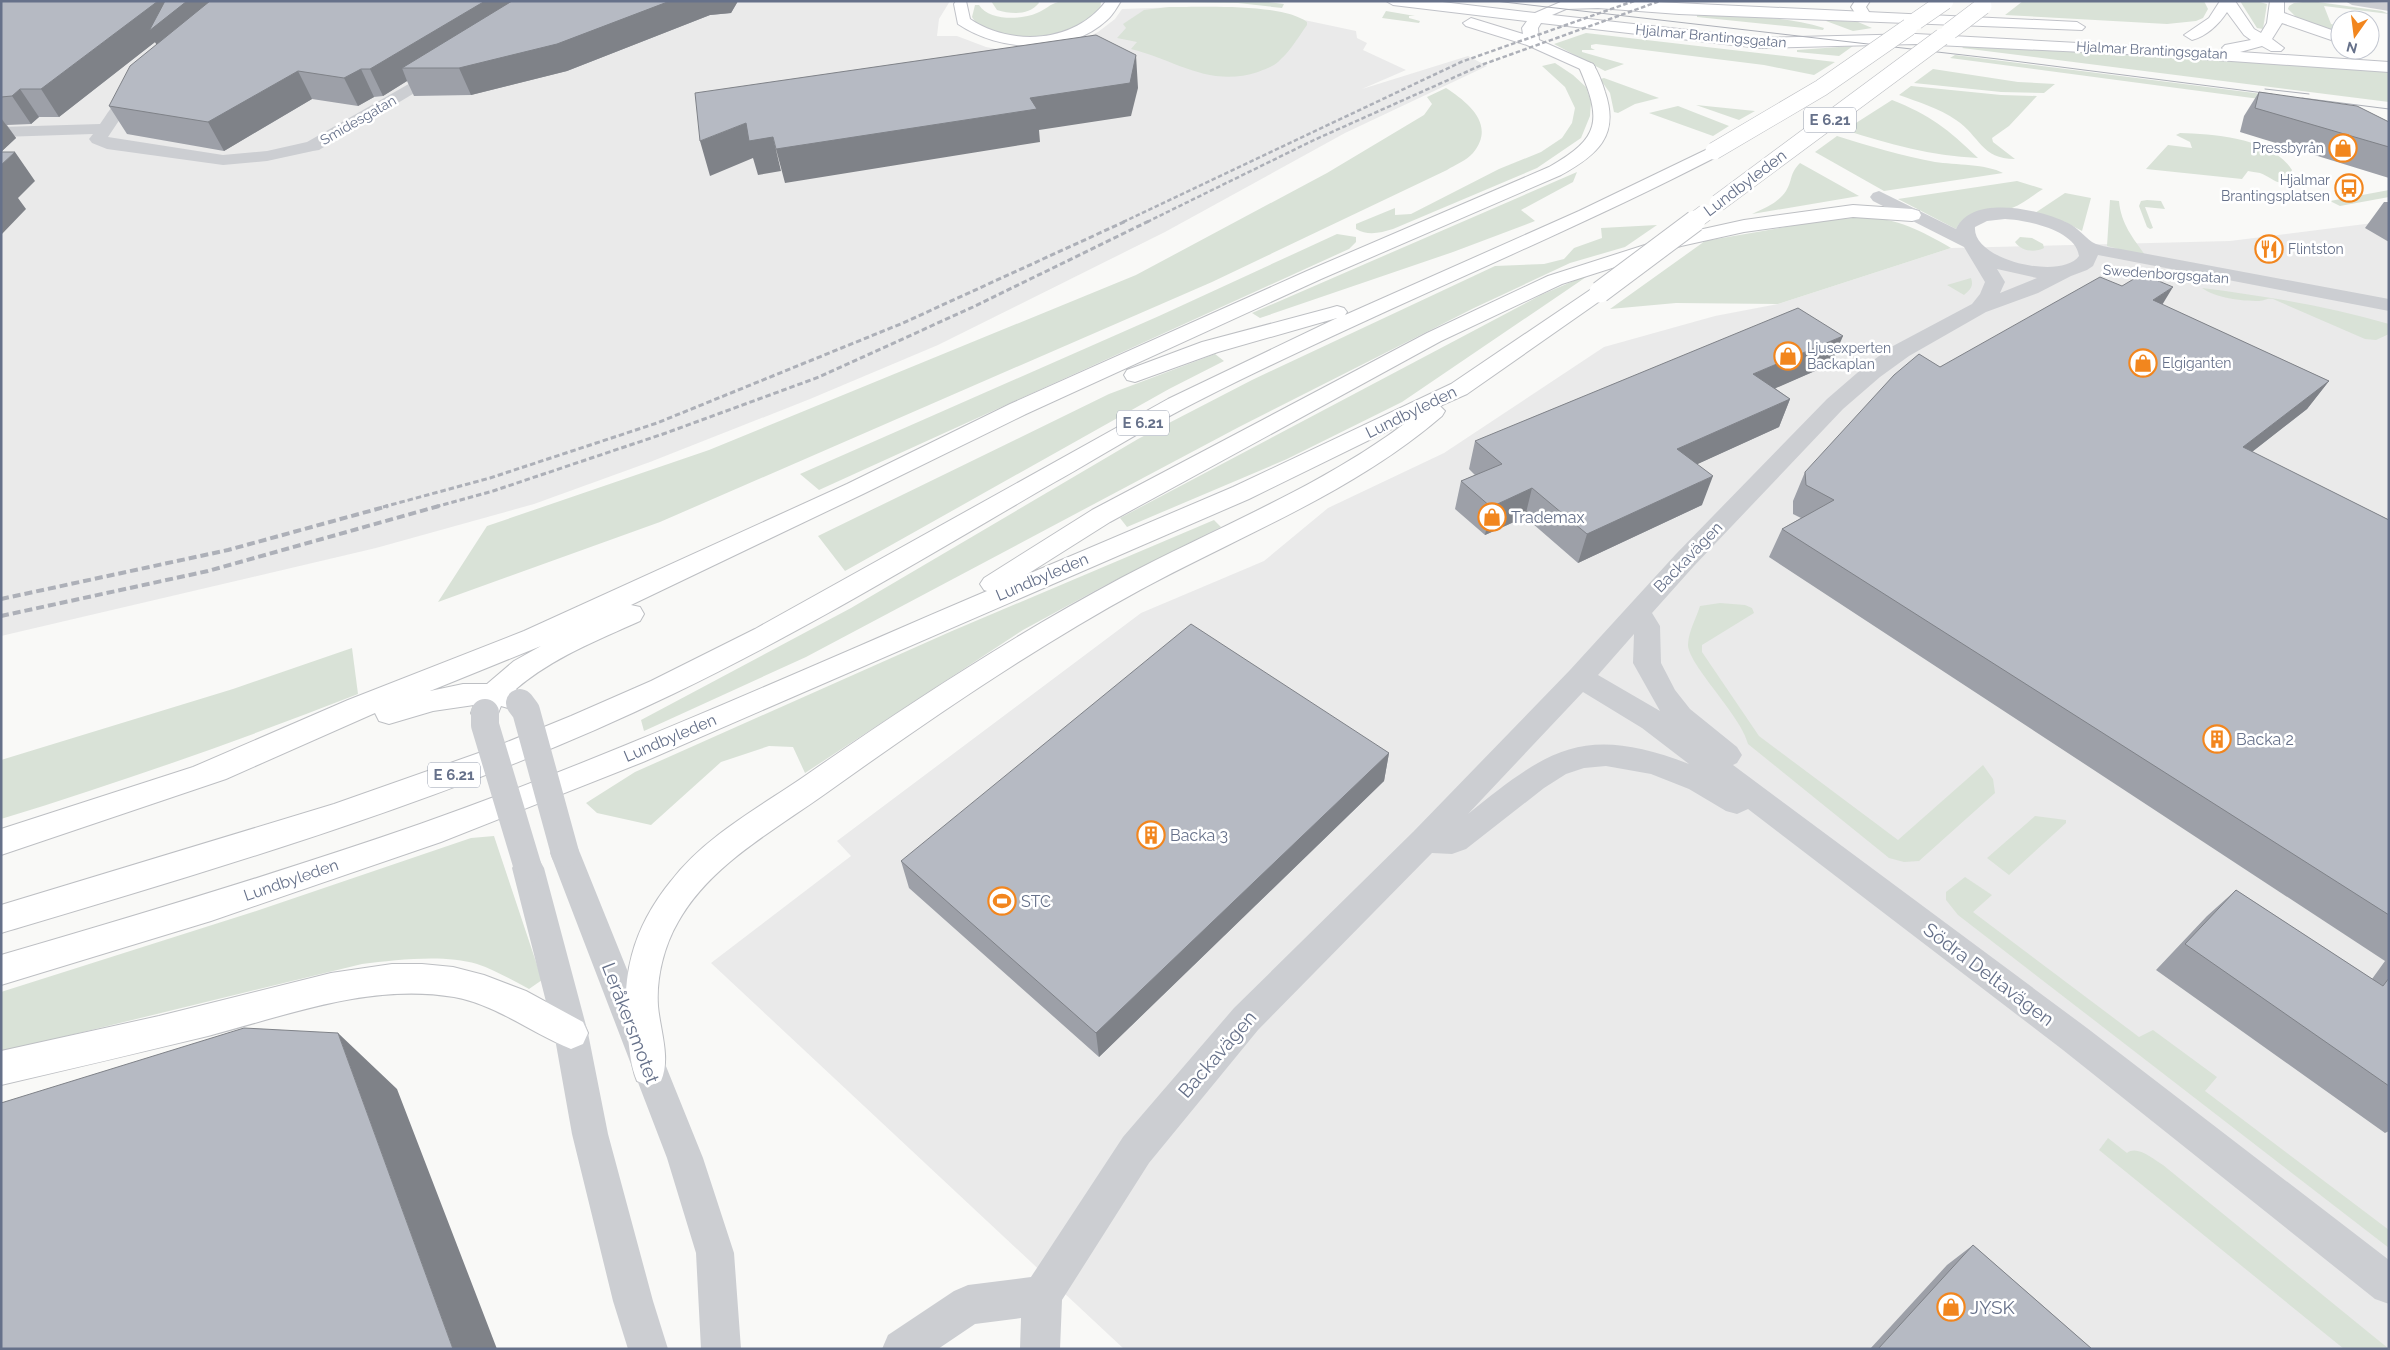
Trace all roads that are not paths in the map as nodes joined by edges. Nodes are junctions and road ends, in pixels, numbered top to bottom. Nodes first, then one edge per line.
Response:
1 (1114, 1) edge
2 (1807, 1) edge
3 (1945, 1) edge
4 (2352, 1) edge
5 (1398, 2) edge
6 (2227, 2) edge
7 (962, 3) edge
8 (1988, 3) edge
9 (2389, 7) edge
10 (1862, 8) edge
11 (2277, 9) edge
12 (1536, 18) junction
13 (2092, 28) dead end
14 (2330, 33) edge
15 (2172, 34) dead end
16 (2192, 35) junction
17 (1916, 39) junction
18 (2261, 40) junction
19 (1532, 42) junction
20 (2287, 42) dead end
21 (2313, 44) dead end
22 (2330, 46) edge
23 (2146, 50) junction
24 (2316, 60) junction
25 (456, 61) edge
26 (2389, 67) edge
27 (150, 81) edge
28 (1, 132) edge
29 (106, 137) junction
30 (1879, 197) dead end
31 (1912, 215) junction
32 (2086, 246) junction
33 (1973, 247) junction
34 (2069, 271) junction
35 (2258, 280) junction
36 (1413, 291) junction
37 (2389, 305) edge
38 (1979, 308) junction
39 (1459, 389) junction
40 (1637, 612) junction
41 (921, 629) junction
42 (1580, 676) junction
43 (500, 703) junction
44 (199, 777) junction
45 (1425, 840) junction
46 (1, 842) edge
47 (1864, 881) junction
48 (1, 919) edge
49 (1, 970) edge
50 (570, 1033) junction
51 (1, 1068) edge
52 (649, 1069) junction
53 (2389, 1285) edge
54 (1042, 1295) junction
55 (648, 1349) edge
56 (721, 1349) edge
57 (902, 1349) edge
58 (1040, 1349) edge

1 - 7 main road
2 - 10 main road, Hjalmar Brantingsgatan
3 - 36 main road, E 6.21, bridge
4 - 9 street
5 - 12 main road, Hjalmar Brantingsgatan
5 - 19 main road
6 - 16 main road
6 - 18 main road
8 - 39 main road, Lundbyleden / E 6.21, bridge
10 - 12 main road, Hjalmar Brantingsgatan
10 - 13 main road, Hjalmar Brantingsgatan
10 - 17 main road, Hjalmar Brantingsgatan
11 - 14 main road
11 - 18 main road
12 - 17 main road, Hjalmar Brantingsgatan
12 - 19 main road
15 - 16 main road, Hjalmar Brantingsgatan
16 - 18 main road, Hjalmar Brantingsgatan
17 - 23 main road, Hjalmar Brantingsgatan
18 - 20 main road, Hjalmar Brantingsgatan
18 - 23 main road
18 - 24 main road
19 - 44 main road
21 - 22 main road
23 - 24 main road, Hjalmar Brantingsgatan
24 - 26 main road, Hjalmar Brantingsgatan
25 - 29 street, Smidesgatan
27 - 29 street
28 - 29 street, Smidesgatan
30 - 31 street, Swedenborgsgatan
31 - 33 street, Swedenborgsgatan
31 - 41 main road
32 - 33 street
32 - 34 street
32 - 35 street, Swedenborgsgatan
33 - 34 street, Swedenborgsgatan
33 - 38 street, Backavägen
34 - 35 street, Swedenborgsgatan
34 - 38 street, Backavägen
35 - 37 street, Swedenborgsgatan
36 - 43 main road
36 - 48 main road, E 6.21
38 - 40 street, Backavägen
39 - 41 main road, Lundbyleden / E 6.21
39 - 52 main road
40 - 42 street, Backavägen
40 - 47 street
41 - 49 main road, Lundbyleden / E 6.21
42 - 45 street, Backavägen
42 - 47 street, Södra Deltavägen
43 - 44 main road
43 - 50 street, bridge
43 - 52 street, Leråkersmotet, bridge
44 - 46 main road
45 - 47 street
45 - 54 street, Backavägen
47 - 53 street, Södra Deltavägen
50 - 51 main road
50 - 55 street
52 - 56 street, Leråkersmotet
54 - 57 street
54 - 58 street

